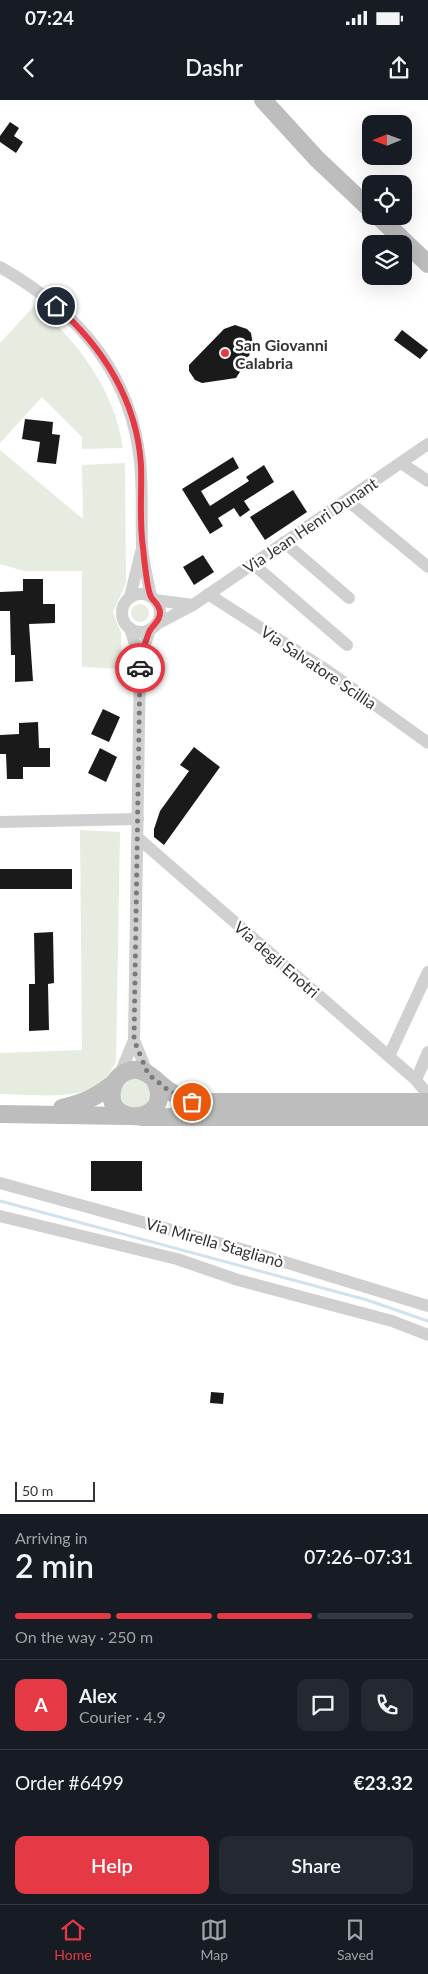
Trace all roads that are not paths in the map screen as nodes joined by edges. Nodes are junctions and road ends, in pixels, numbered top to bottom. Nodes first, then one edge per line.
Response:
1 (263, 100) edge
2 (362, 202) edge
3 (387, 225) edge
4 (428, 264) edge
5 (0, 267) edge
6 (428, 444) edge
7 (401, 463) junction
8 (428, 481) edge
9 (347, 500) junction
10 (284, 542) junction
11 (142, 547) junction
12 (253, 564) junction
13 (428, 567) edge
14 (208, 594) junction
15 (130, 597) junction
16 (349, 598) dead end
17 (153, 599) junction
18 (192, 605) junction
19 (152, 627) junction
20 (130, 628) junction
21 (347, 645) dead end
22 (140, 661) junction
23 (428, 743) edge
24 (138, 819) junction
25 (0, 822) edge
26 (138, 838) junction
27 (428, 972) edge
28 (134, 1040) junction
29 (428, 1052) edge
30 (389, 1056) junction
31 (151, 1076) junction
32 (116, 1080) junction
33 (416, 1080) junction
34 (428, 1095) edge
35 (428, 1102) edge
36 (0, 1114) edge
37 (37, 1114) junction
38 (134, 1116) junction
39 (428, 1117) edge
40 (0, 1184) edge
41 (0, 1216) edge
42 (428, 1306) edge
43 (428, 1335) edge

1 - 2 main road
3 - 4 main road
5 - 11 street
6 - 7 street, Via Jean Henri Dunant
7 - 8 street
7 - 9 street, Via Jean Henri Dunant
9 - 10 street, Via Jean Henri Dunant
9 - 13 street
10 - 12 street, Via Jean Henri Dunant
10 - 16 street
11 - 15 street
11 - 17 street
12 - 14 street, Via Jean Henri Dunant
12 - 21 street
14 - 18 street, Via Jean Henri Dunant
14 - 23 street, Via Salvatore Scillìa
15 - 17 street
15 - 20 street
17 - 18 street
17 - 19 street
18 - 19 street, Via Jean Henri Dunant
19 - 20 street
19 - 22 street
20 - 22 street
22 - 24 street
24 - 25 street
24 - 26 street
26 - 28 street
26 - 30 street, Via degli Enotri
27 - 30 street
28 - 31 street
28 - 32 street
29 - 33 street
30 - 33 street, Via degli Enotri
31 - 32 main road
31 - 35 main road
31 - 38 main road
32 - 37 main road
32 - 38 main road
33 - 34 street, Via degli Enotri
36 - 37 main road
37 - 38 main road
38 - 39 main road
40 - 42 street, Via Mirella Staglianò
41 - 43 street

